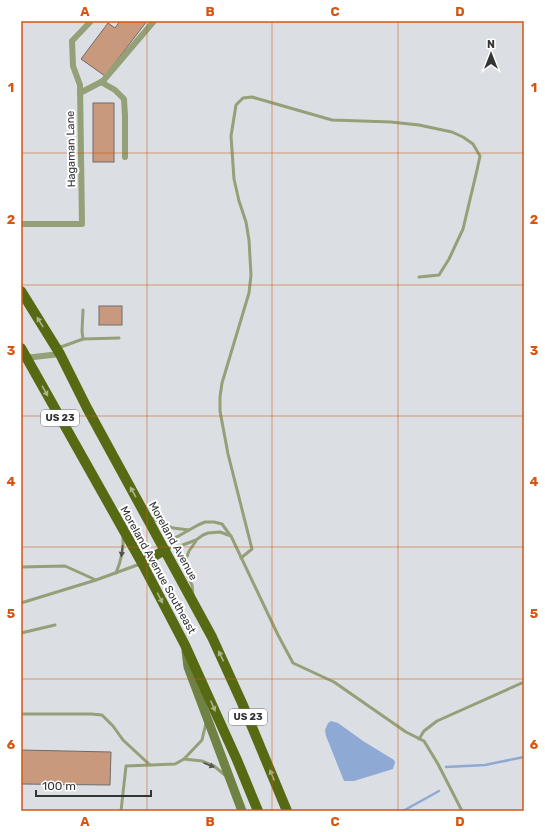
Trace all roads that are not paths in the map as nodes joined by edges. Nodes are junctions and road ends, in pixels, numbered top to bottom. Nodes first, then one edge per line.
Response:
1 (91, 21) edge
2 (154, 21) edge
3 (102, 82) junction
4 (80, 93) junction
5 (125, 157) dead end
6 (21, 224) edge
7 (419, 277) dead end
8 (21, 291) edge
9 (83, 310) dead end
10 (119, 338) dead end
11 (83, 339) junction
12 (21, 348) edge
13 (58, 351) junction
14 (24, 358) edge
15 (146, 515) junction
16 (122, 528) junction
17 (189, 530) junction
18 (231, 536) junction
19 (196, 540) junction
20 (169, 549) junction
21 (241, 558) junction
22 (142, 563) junction
23 (21, 568) edge
24 (116, 573) junction
25 (96, 580) junction
26 (21, 603) edge
27 (194, 604) junction
28 (55, 625) dead end
29 (21, 633) edge
30 (185, 645) junction
31 (524, 682) edge
32 (21, 714) edge
33 (207, 718) junction
34 (419, 739) junction
35 (184, 759) junction
36 (151, 765) junction
37 (230, 780) junction
38 (121, 811) edge
39 (242, 811) edge
40 (258, 811) edge
41 (287, 811) edge
42 (462, 811) edge

1 - 4 street, Hagaman Lane
2 - 3 street
3 - 4 street
3 - 5 street
4 - 6 street, Hagaman Lane
7 - 21 lane
13 -> 8 main road, Moreland Avenue / US 23
9 - 11 lane
10 - 11 lane
11 - 13 lane
12 - 14 main road, Moreland Avenue Southeast / US 23
13 - 14 street
15 -> 13 main road, Moreland Avenue / US 23
14 -> 16 main road, Moreland Avenue Southeast / US 23
15 - 17 lane
15 - 20 main road, Moreland Avenue / US 23
16 - 22 main road, Moreland Avenue Southeast / US 23
16 -> 24 lane
17 - 18 lane
17 - 20 lane
18 - 19 lane
18 - 21 lane
19 - 20 lane
19 - 27 lane
20 - 22 main road
20 - 27 main road, Moreland Avenue / US 23
21 - 34 lane
22 - 24 lane
22 -> 30 main road, Moreland Avenue Southeast / US 23
23 - 25 lane
24 - 25 lane
25 - 26 lane
41 -> 27 main road, Moreland Avenue / US 23
28 - 29 lane
30 - 33 main road
30 -> 40 main road, Moreland Avenue Southeast / US 23
31 - 34 lane
32 - 36 lane
33 - 35 lane
33 - 37 main road
34 - 42 lane
35 - 36 lane
35 -> 37 lane
36 - 38 lane
37 - 39 main road

